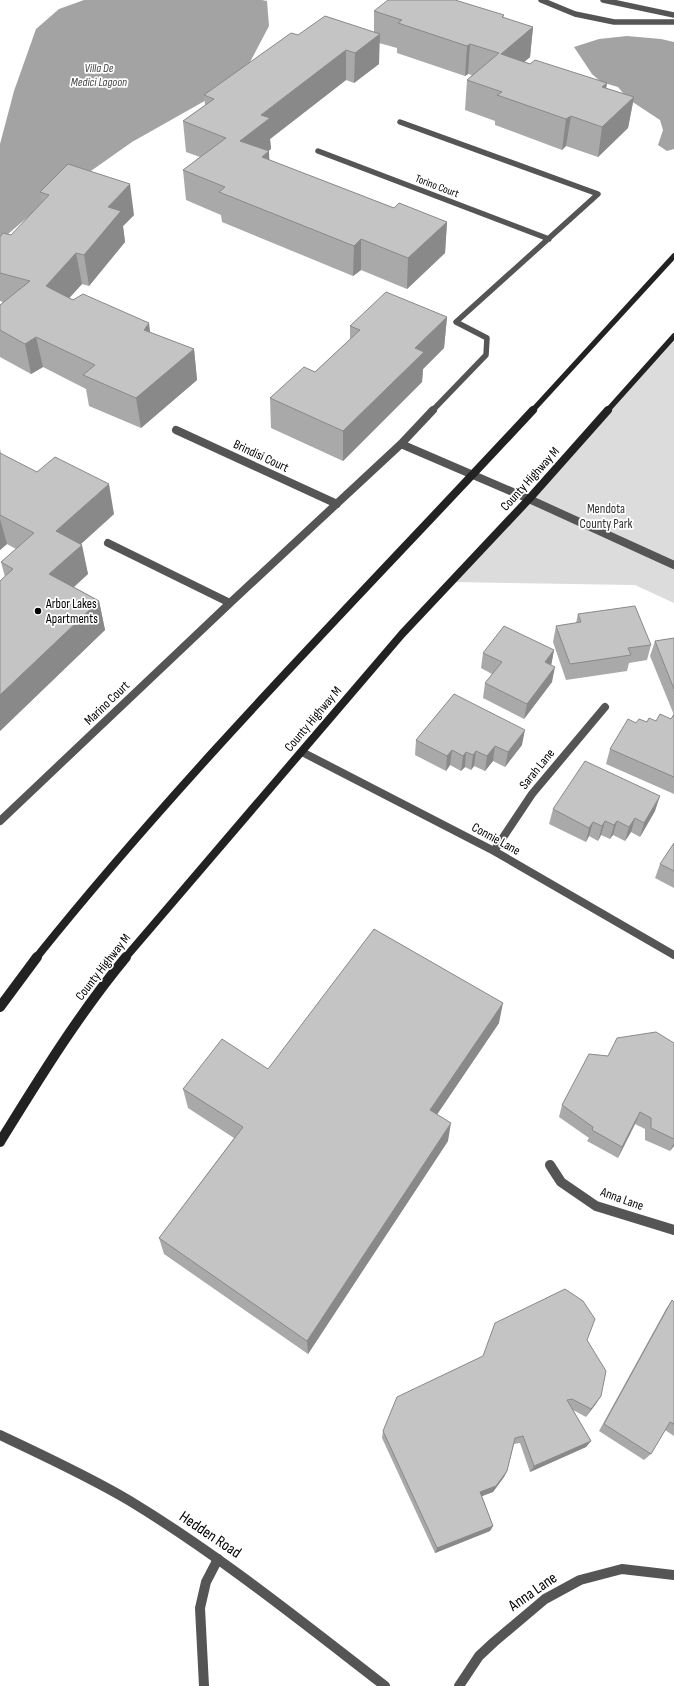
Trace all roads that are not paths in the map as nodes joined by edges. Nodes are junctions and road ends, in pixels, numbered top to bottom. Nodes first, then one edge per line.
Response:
1 (541, 0) edge
2 (603, 0) edge
3 (674, 15) edge
4 (674, 22) edge
5 (400, 122) dead end
6 (318, 152) dead end
7 (549, 239) junction
8 (674, 256) edge
9 (674, 336) edge
10 (176, 430) dead end
11 (401, 444) junction
12 (472, 476) junction
13 (530, 499) junction
14 (337, 504) junction
15 (108, 543) dead end
16 (674, 565) edge
17 (230, 603) junction
18 (605, 707) dead end
19 (302, 752) junction
20 (0, 821) edge
21 (494, 851) junction
22 (674, 955) edge
23 (0, 1007) edge
24 (0, 1142) edge
25 (550, 1166) dead end
26 (674, 1230) edge
27 (0, 1435) edge
28 (218, 1558) junction
29 (674, 1575) edge
30 (204, 1686) edge
31 (385, 1686) edge
32 (458, 1686) edge

1 - 4 street
2 - 3 street
5 - 7 street
6 - 7 street, Torino Court
7 - 11 street, Marino Court
8 - 12 main road
9 - 13 main road, County Highway M
10 - 14 street, Brindisi Court
11 - 12 street
11 - 14 street, Marino Court
12 - 13 street
12 - 23 main road
13 - 16 street
13 - 19 main road, County Highway M
14 - 17 street, Marino Court
15 - 17 street
17 - 20 street, Marino Court
18 - 21 street, Sarah Lane
19 - 21 street, Connie Lane
19 - 24 main road, County Highway M
21 - 22 street, Connie Lane
25 - 26 street, Anna Lane
27 - 28 street, Hedden Road
28 - 30 street
28 - 31 street, Hedden Road
29 - 32 street, Anna Lane

